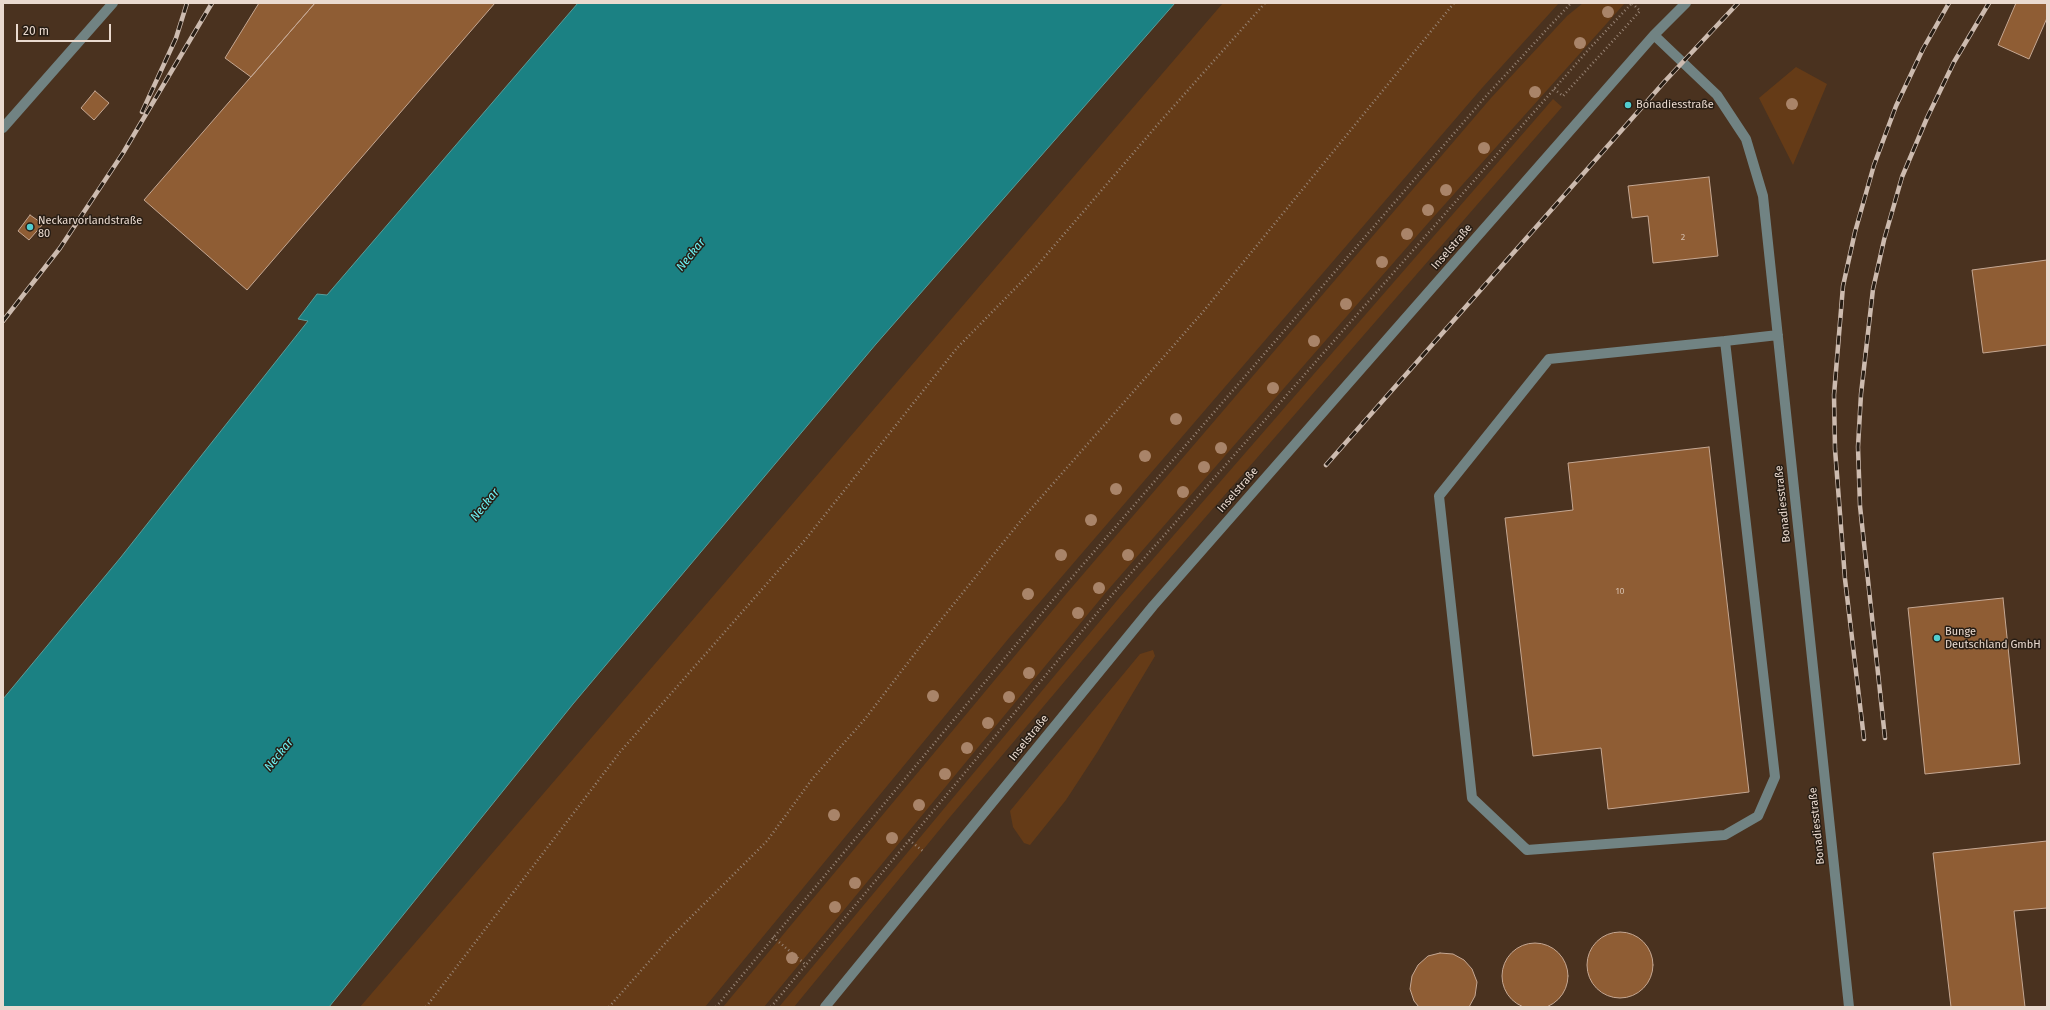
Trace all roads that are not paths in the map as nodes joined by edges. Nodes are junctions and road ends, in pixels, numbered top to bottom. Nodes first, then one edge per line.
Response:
1 (112, 3) edge
2 (1686, 3) edge
3 (1654, 35) junction
4 (3, 128) edge
5 (1778, 335) junction
6 (1725, 342) junction
7 (825, 1007) edge
8 (1849, 1007) edge

1 - 4 street
2 - 3 street, Inselstraße
3 - 5 street, Bonadiesstraße
3 - 7 street, Inselstraße
5 - 6 street
5 - 8 street, Bonadiesstraße
6 - 6 street

